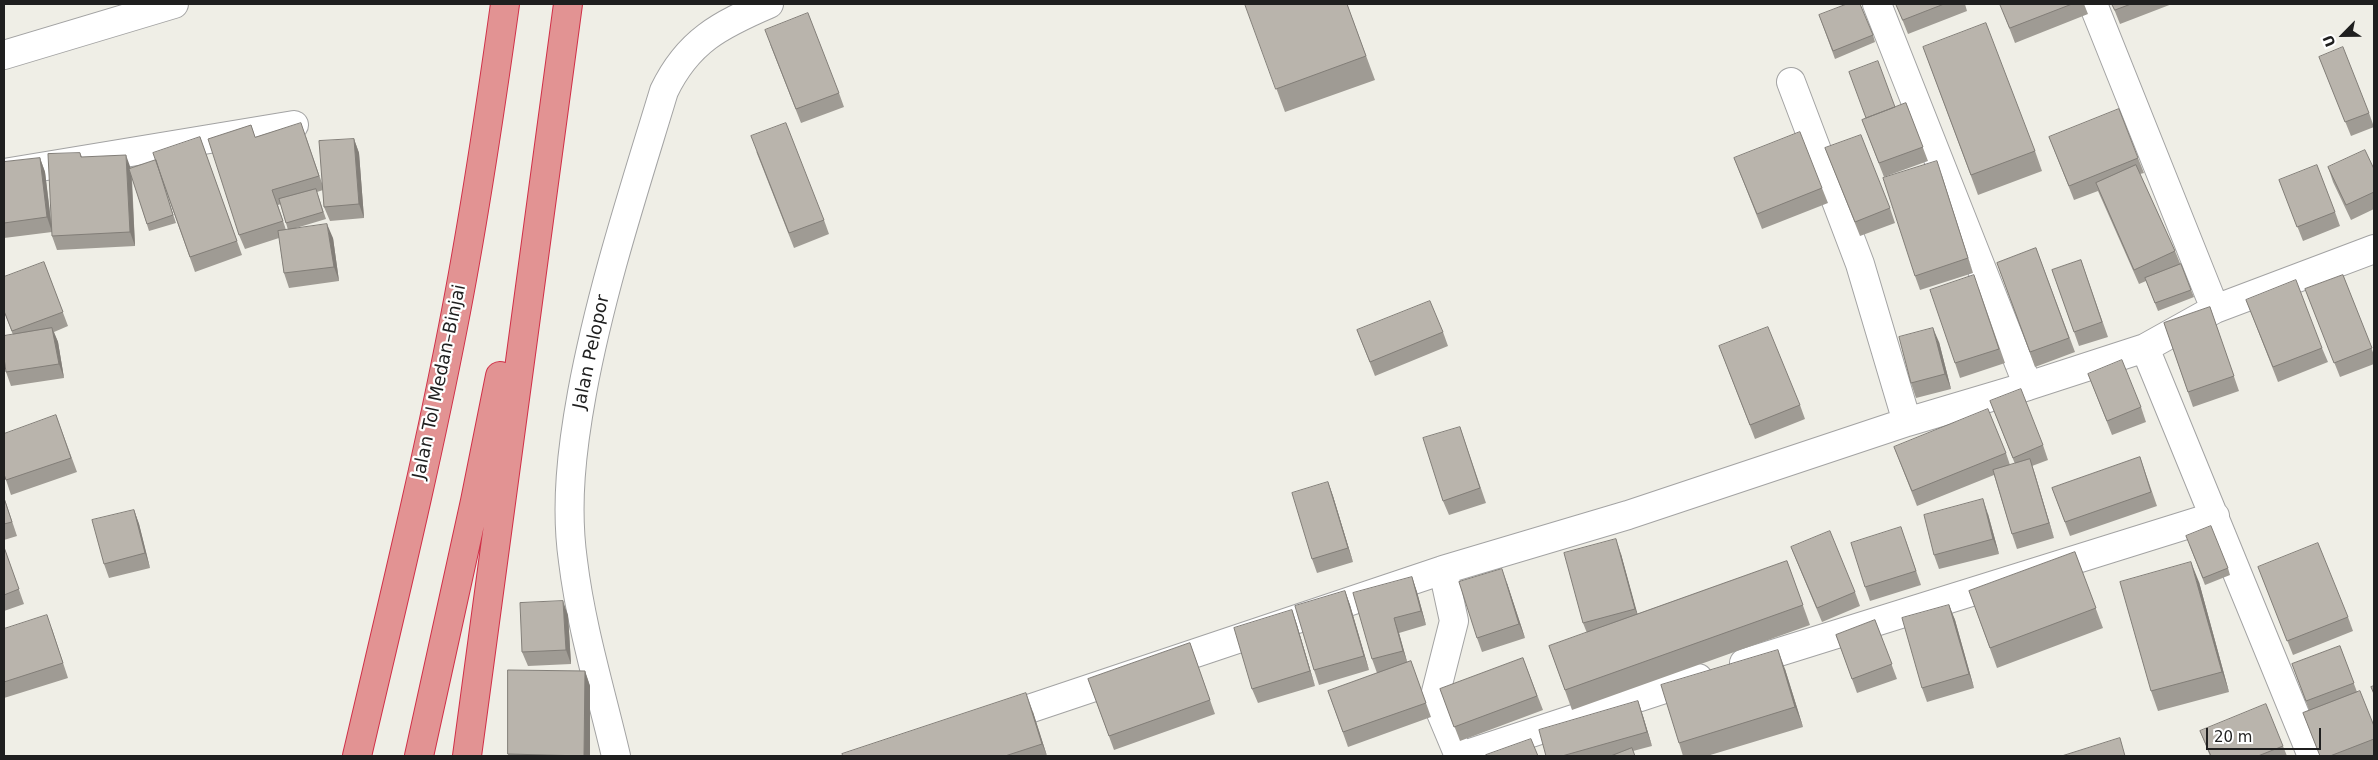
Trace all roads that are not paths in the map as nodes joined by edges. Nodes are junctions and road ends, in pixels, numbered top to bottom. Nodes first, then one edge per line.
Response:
1 (174, 4) edge
2 (505, 4) edge
3 (568, 4) edge
4 (769, 4) edge
5 (1877, 4) edge
6 (2093, 4) edge
7 (4, 55) edge
8 (1791, 82) dead end
9 (294, 125) edge
10 (550, 127) junction
11 (4, 173) edge
12 (2374, 250) edge
13 (2215, 309) junction
14 (2145, 348) junction
15 (2028, 386) junction
16 (1907, 422) junction
17 (2215, 516) junction
18 (1443, 570) junction
19 (397, 584) junction
20 (974, 728) edge
21 (467, 755) edge
22 (346, 756) edge
23 (357, 756) edge
24 (419, 756) edge
25 (616, 756) edge
26 (1460, 756) edge
27 (2312, 756) edge

1 - 7 street
2 - 19 highway, Jalan Tol Medan–Binjai
3 - 10 highway
4 - 25 street, Jalan Pelopor
5 - 15 street
6 - 13 street
8 - 16 street
9 - 11 street
10 - 21 highway
10 - 24 highway
12 - 13 street
13 - 14 street
14 - 15 street
14 - 17 street
15 - 16 street
16 - 18 street
17 - 26 street
17 - 27 street
18 - 20 street
18 - 26 street
19 - 22 highway
19 - 23 highway, Jalan Tol Medan–Binjai

